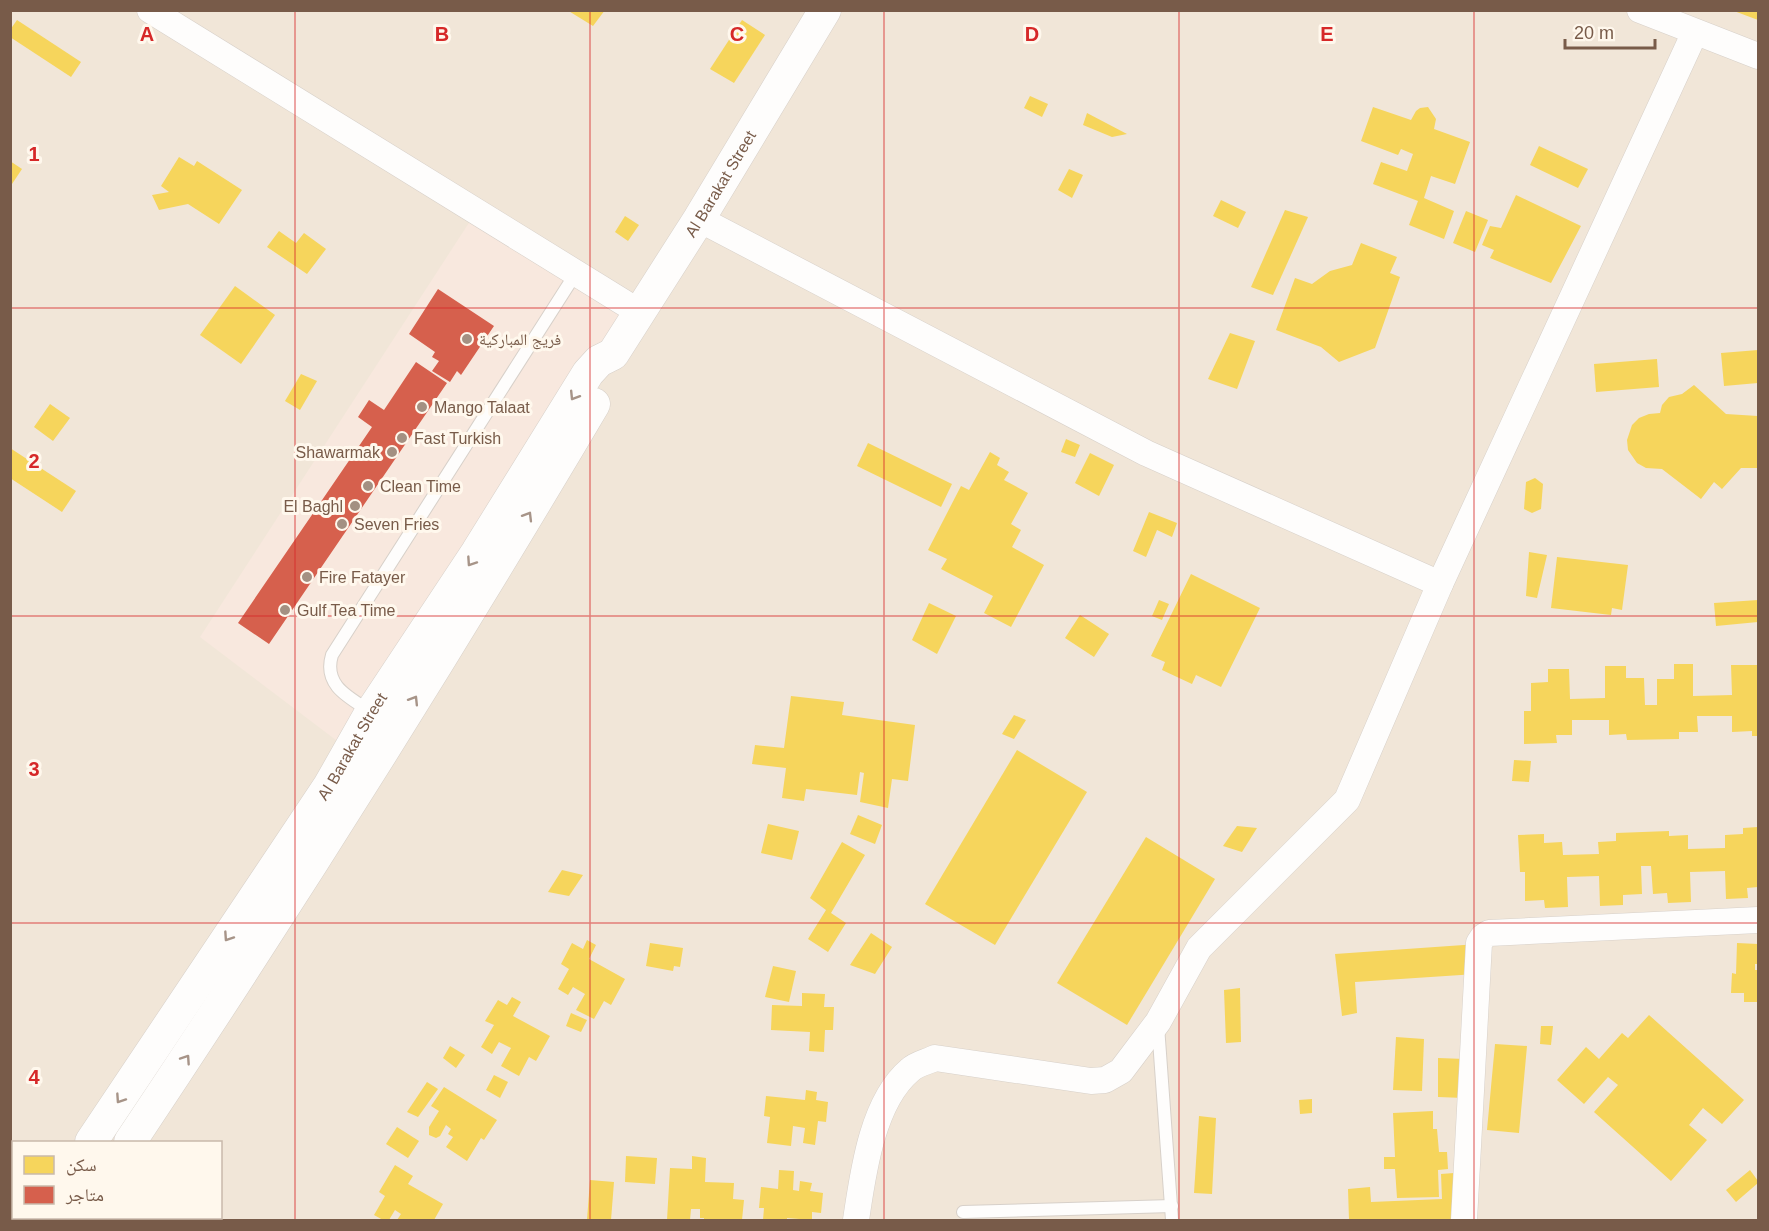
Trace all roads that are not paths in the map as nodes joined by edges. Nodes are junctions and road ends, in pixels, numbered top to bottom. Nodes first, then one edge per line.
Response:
1 (150, 10) edge
2 (825, 10) edge
3 (1640, 10) edge
4 (1695, 32) junction
5 (1758, 56) edge
6 (699, 219) junction
7 (576, 273) junction
8 (639, 312) junction
9 (613, 354) junction
10 (1440, 584) junction
11 (371, 712) junction
12 (1758, 920) edge
13 (242, 975) junction
14 (1158, 1022) junction
15 (92, 1141) edge
16 (131, 1141) edge
17 (1172, 1206) junction
18 (963, 1212) dead end
19 (856, 1221) edge
20 (1172, 1221) edge
21 (1464, 1221) edge

1 - 7 street
2 - 6 street, Al Barakat Street
3 - 4 street
4 - 5 street
4 - 10 street
6 - 8 street, Al Barakat Street
6 - 10 street
7 - 8 street
7 - 11 lane
8 - 9 street, Al Barakat Street
9 -> 11 street, Al Barakat Street
13 -> 9 street, Al Barakat Street
10 - 14 street
11 - 13 street
11 -> 15 street, Al Barakat Street
12 - 21 street
16 -> 13 street, Al Barakat Street
14 - 17 lane
14 - 19 street
17 - 18 lane
17 - 20 lane

